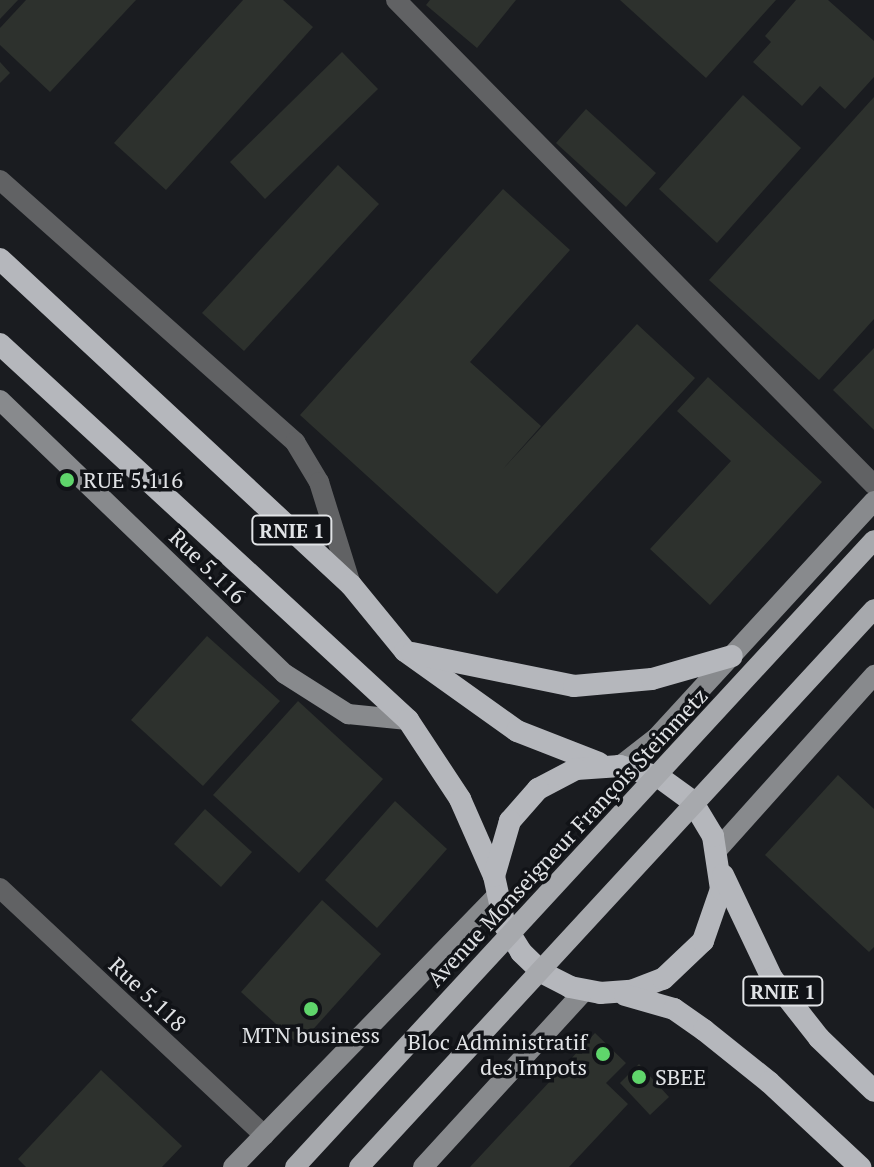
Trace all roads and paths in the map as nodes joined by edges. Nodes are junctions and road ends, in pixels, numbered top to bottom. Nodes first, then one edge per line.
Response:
1 (396, 0) edge
2 (0, 180) edge
3 (0, 259) edge
4 (0, 344) edge
5 (0, 400) edge
6 (874, 485) edge
7 (874, 501) edge
8 (874, 540) edge
9 (351, 585) junction
10 (874, 609) edge
11 (405, 651) junction
12 (732, 656) junction
13 (874, 675) edge
14 (408, 720) junction
15 (612, 765) junction
16 (719, 860) junction
17 (495, 886) junction
18 (0, 888) edge
19 (584, 991) junction
20 (616, 993) junction
21 (874, 1091) edge
22 (264, 1135) junction
23 (233, 1167) edge
24 (295, 1167) edge
25 (359, 1167) edge
26 (423, 1167) edge
27 (860, 1167) edge

1 - 6 street
2 - 9 street
3 - 9 highway, RNIE 1
4 - 14 highway, RNIE 1
5 - 14 main road, Rue 5.116
7 - 12 main road, Avenue Monseigneur François Steinmetz
8 - 24 main road, Avenue Monseigneur François Steinmetz, bridge
9 - 11 highway, RNIE 1
10 - 25 main road, bridge
11 - 12 highway
11 - 15 highway, RNIE 1
12 - 15 main road, Avenue Monseigneur François Steinmetz
13 - 16 main road
14 - 17 highway, RNIE 1
15 - 16 highway, RNIE 1
15 - 17 highway, RNIE 1
16 - 20 highway, RNIE 1
16 - 21 highway, RNIE 1
17 - 19 highway, RNIE 1
17 - 22 main road, Avenue Monseigneur François Steinmetz
18 - 22 street, Rue 5.118
19 - 20 highway, RNIE 1
19 - 26 main road
20 - 27 highway, RNIE 1
22 - 23 main road, Avenue Monseigneur François Steinmetz

